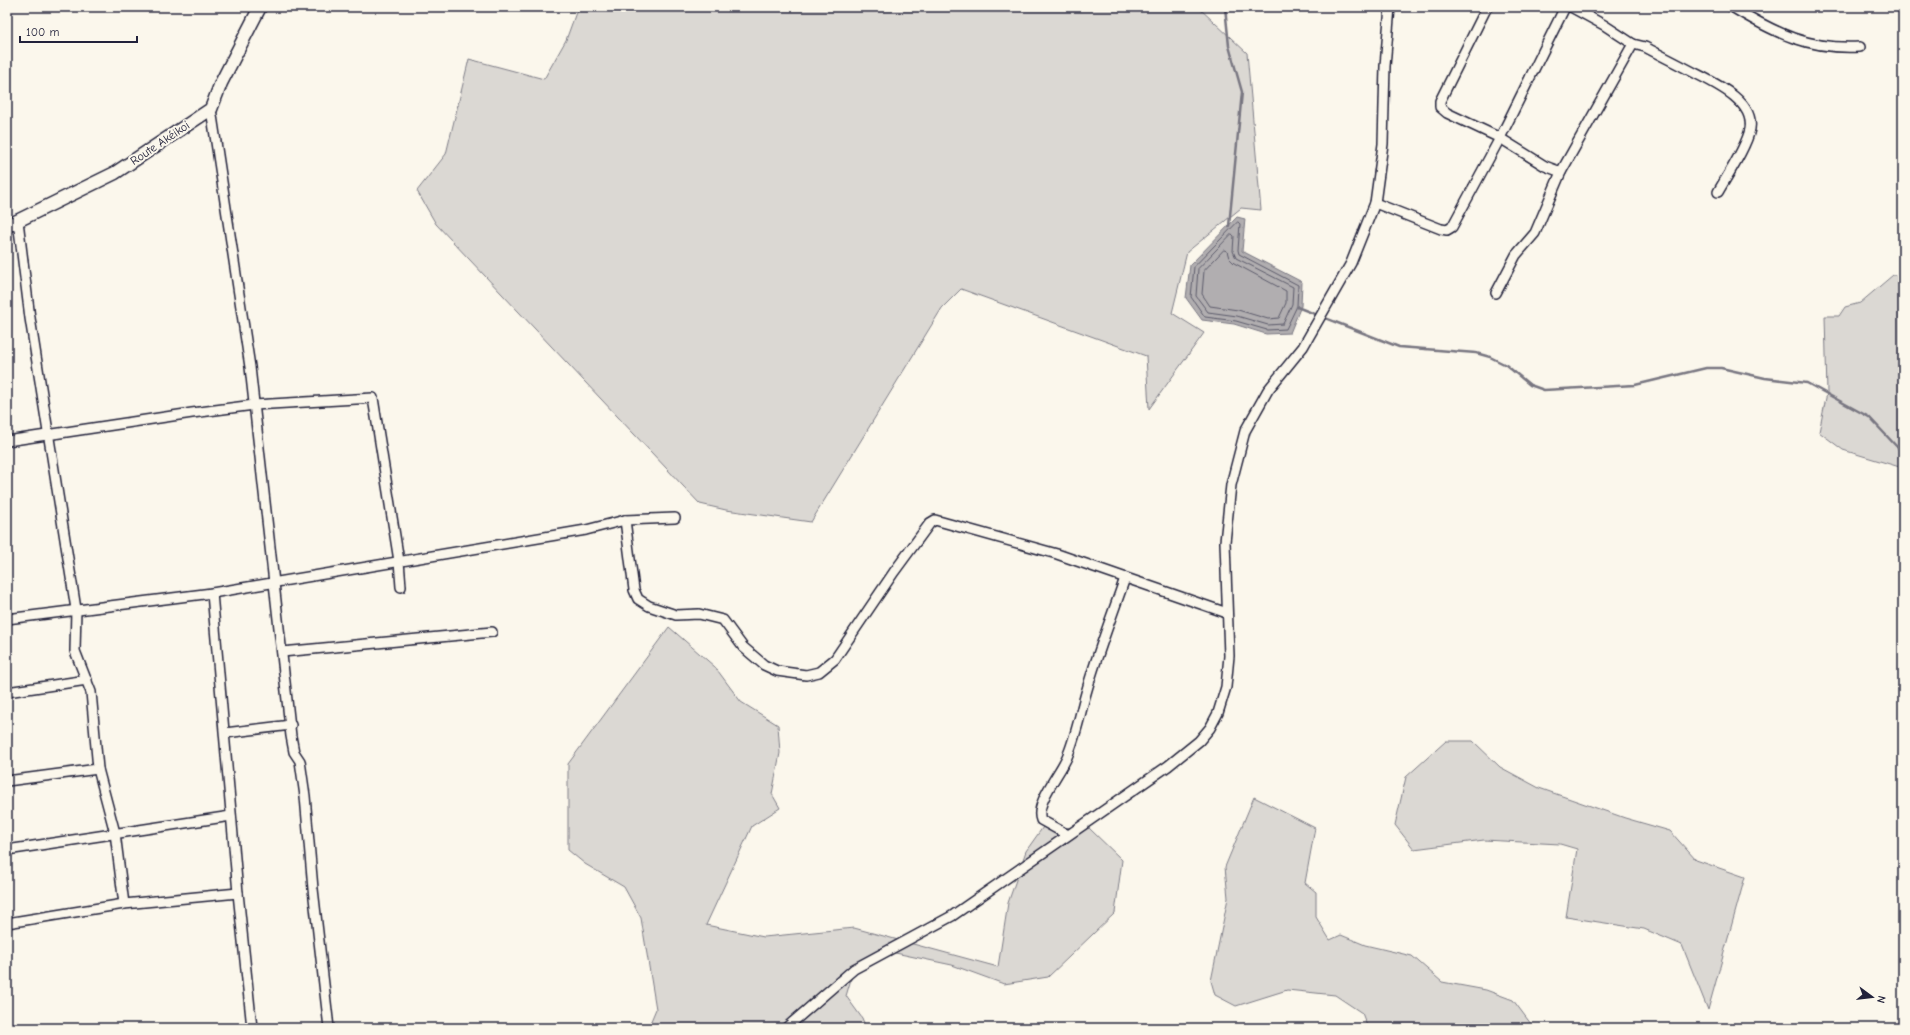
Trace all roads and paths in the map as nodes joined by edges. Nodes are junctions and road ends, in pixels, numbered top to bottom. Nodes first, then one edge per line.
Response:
1 (260, 7) edge
2 (1390, 7) edge
3 (1487, 7) edge
4 (1565, 7) edge
5 (1571, 7) edge
6 (1732, 7) edge
7 (1633, 44) junction
8 (1860, 47) dead end
9 (211, 109) junction
10 (1500, 138) junction
11 (1561, 172) junction
12 (1718, 192) dead end
13 (1375, 203) junction
14 (18, 221) junction
15 (7, 226) edge
16 (1496, 293) dead end
17 (254, 405) junction
18 (47, 436) junction
19 (7, 441) edge
20 (675, 518) dead end
21 (625, 520) junction
22 (399, 561) junction
23 (1125, 578) junction
24 (273, 581) junction
25 (401, 587) dead end
26 (212, 593) junction
27 (76, 609) junction
28 (1227, 613) junction
29 (7, 619) edge
30 (492, 632) dead end
31 (282, 652) junction
32 (87, 680) junction
33 (7, 692) edge
34 (291, 726) junction
35 (225, 733) junction
36 (98, 768) junction
37 (7, 781) edge
38 (231, 816) junction
39 (115, 833) junction
40 (1068, 835) junction
41 (7, 850) edge
42 (238, 893) junction
43 (124, 904) junction
44 (7, 923) edge
45 (252, 1028) edge
46 (329, 1028) edge
47 (786, 1028) edge

1 - 9 street
2 - 13 street
3 - 10 street
4 - 10 street
5 - 7 street
6 - 8 street
7 - 11 street
7 - 12 street
9 - 14 street, Route Akéikoi
9 - 17 street
10 - 11 street
10 - 13 street
11 - 16 street
13 - 28 street
14 - 15 street, Route Akéikoi
14 - 18 street
17 - 18 street
17 - 22 street
17 - 24 street
18 - 19 street
18 - 27 street
20 - 21 street
21 - 22 street
21 - 23 street
22 - 24 street
22 - 25 street
23 - 28 street
23 - 40 street
24 - 26 street
24 - 31 street
26 - 27 street
26 - 35 street
27 - 29 street
27 - 32 street
28 - 40 street
30 - 31 street
31 - 34 street
32 - 33 street
32 - 36 street
34 - 35 street
34 - 46 street
35 - 38 street
36 - 37 street
36 - 39 street
38 - 39 street
38 - 42 street
39 - 41 street
39 - 43 street
40 - 47 street
42 - 43 street
42 - 45 street
43 - 44 street

